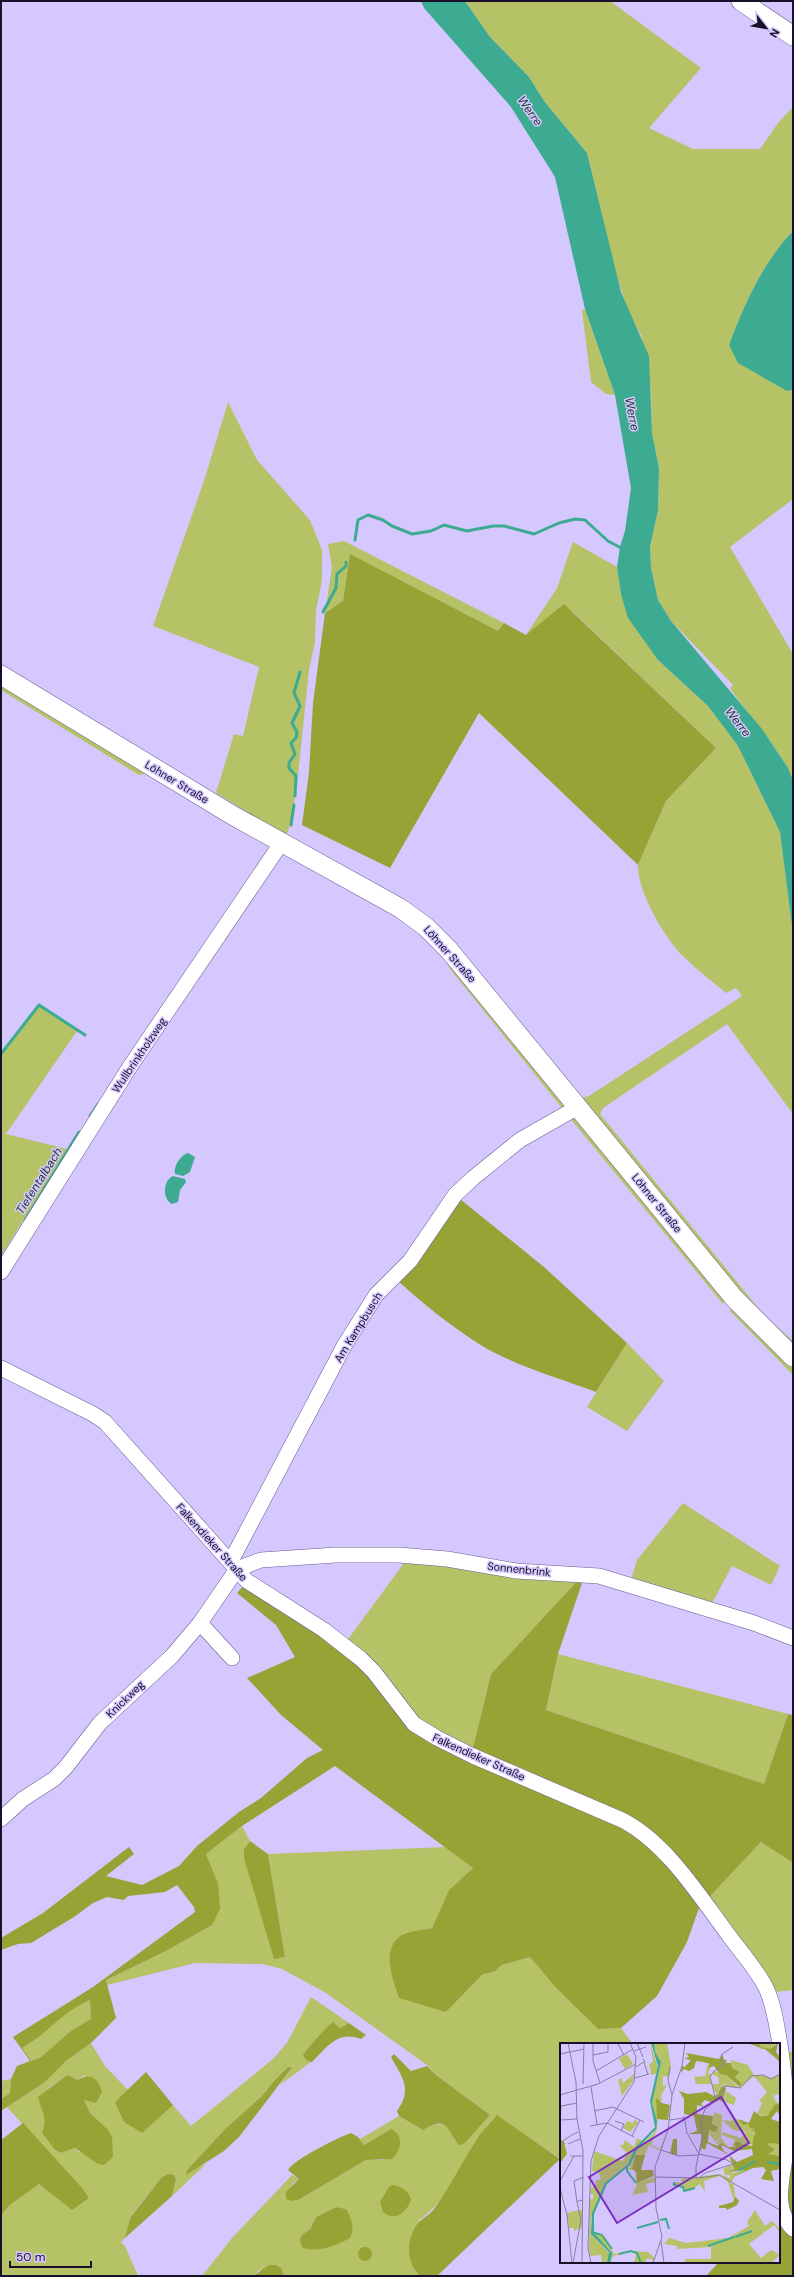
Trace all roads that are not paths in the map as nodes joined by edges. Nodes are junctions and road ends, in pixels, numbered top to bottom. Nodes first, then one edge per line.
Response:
1 (741, 1) edge
2 (793, 36) edge
3 (1, 675) edge
4 (282, 842) junction
5 (578, 1107) junction
6 (1, 1272) edge
7 (793, 1357) edge
8 (1, 1368) edge
9 (234, 1565) junction
10 (200, 1623) junction
11 (793, 1638) edge
12 (232, 1658) dead end
13 (1, 1819) edge
14 (779, 2043) edge
15 (780, 2047) edge
16 (787, 2140) junction
17 (793, 2170) edge
18 (793, 2229) edge

1 - 2 main road
3 - 4 main road, Löhner Straße
4 - 5 main road, Löhner Straße
4 - 6 street, Wullbrinkholzweg
5 - 7 main road, Löhner Straße
5 - 9 street, Am Kampbusch
8 - 9 street, Falkendieker Straße
9 - 10 street, Knickweg
9 - 11 street, Sonnenbrink
9 - 14 street, Falkendieker Straße
10 - 12 street
10 - 13 street, Knickweg
15 - 16 street, Falkendieker Straße
16 - 17 street
16 - 18 street, Falkendieker Straße

